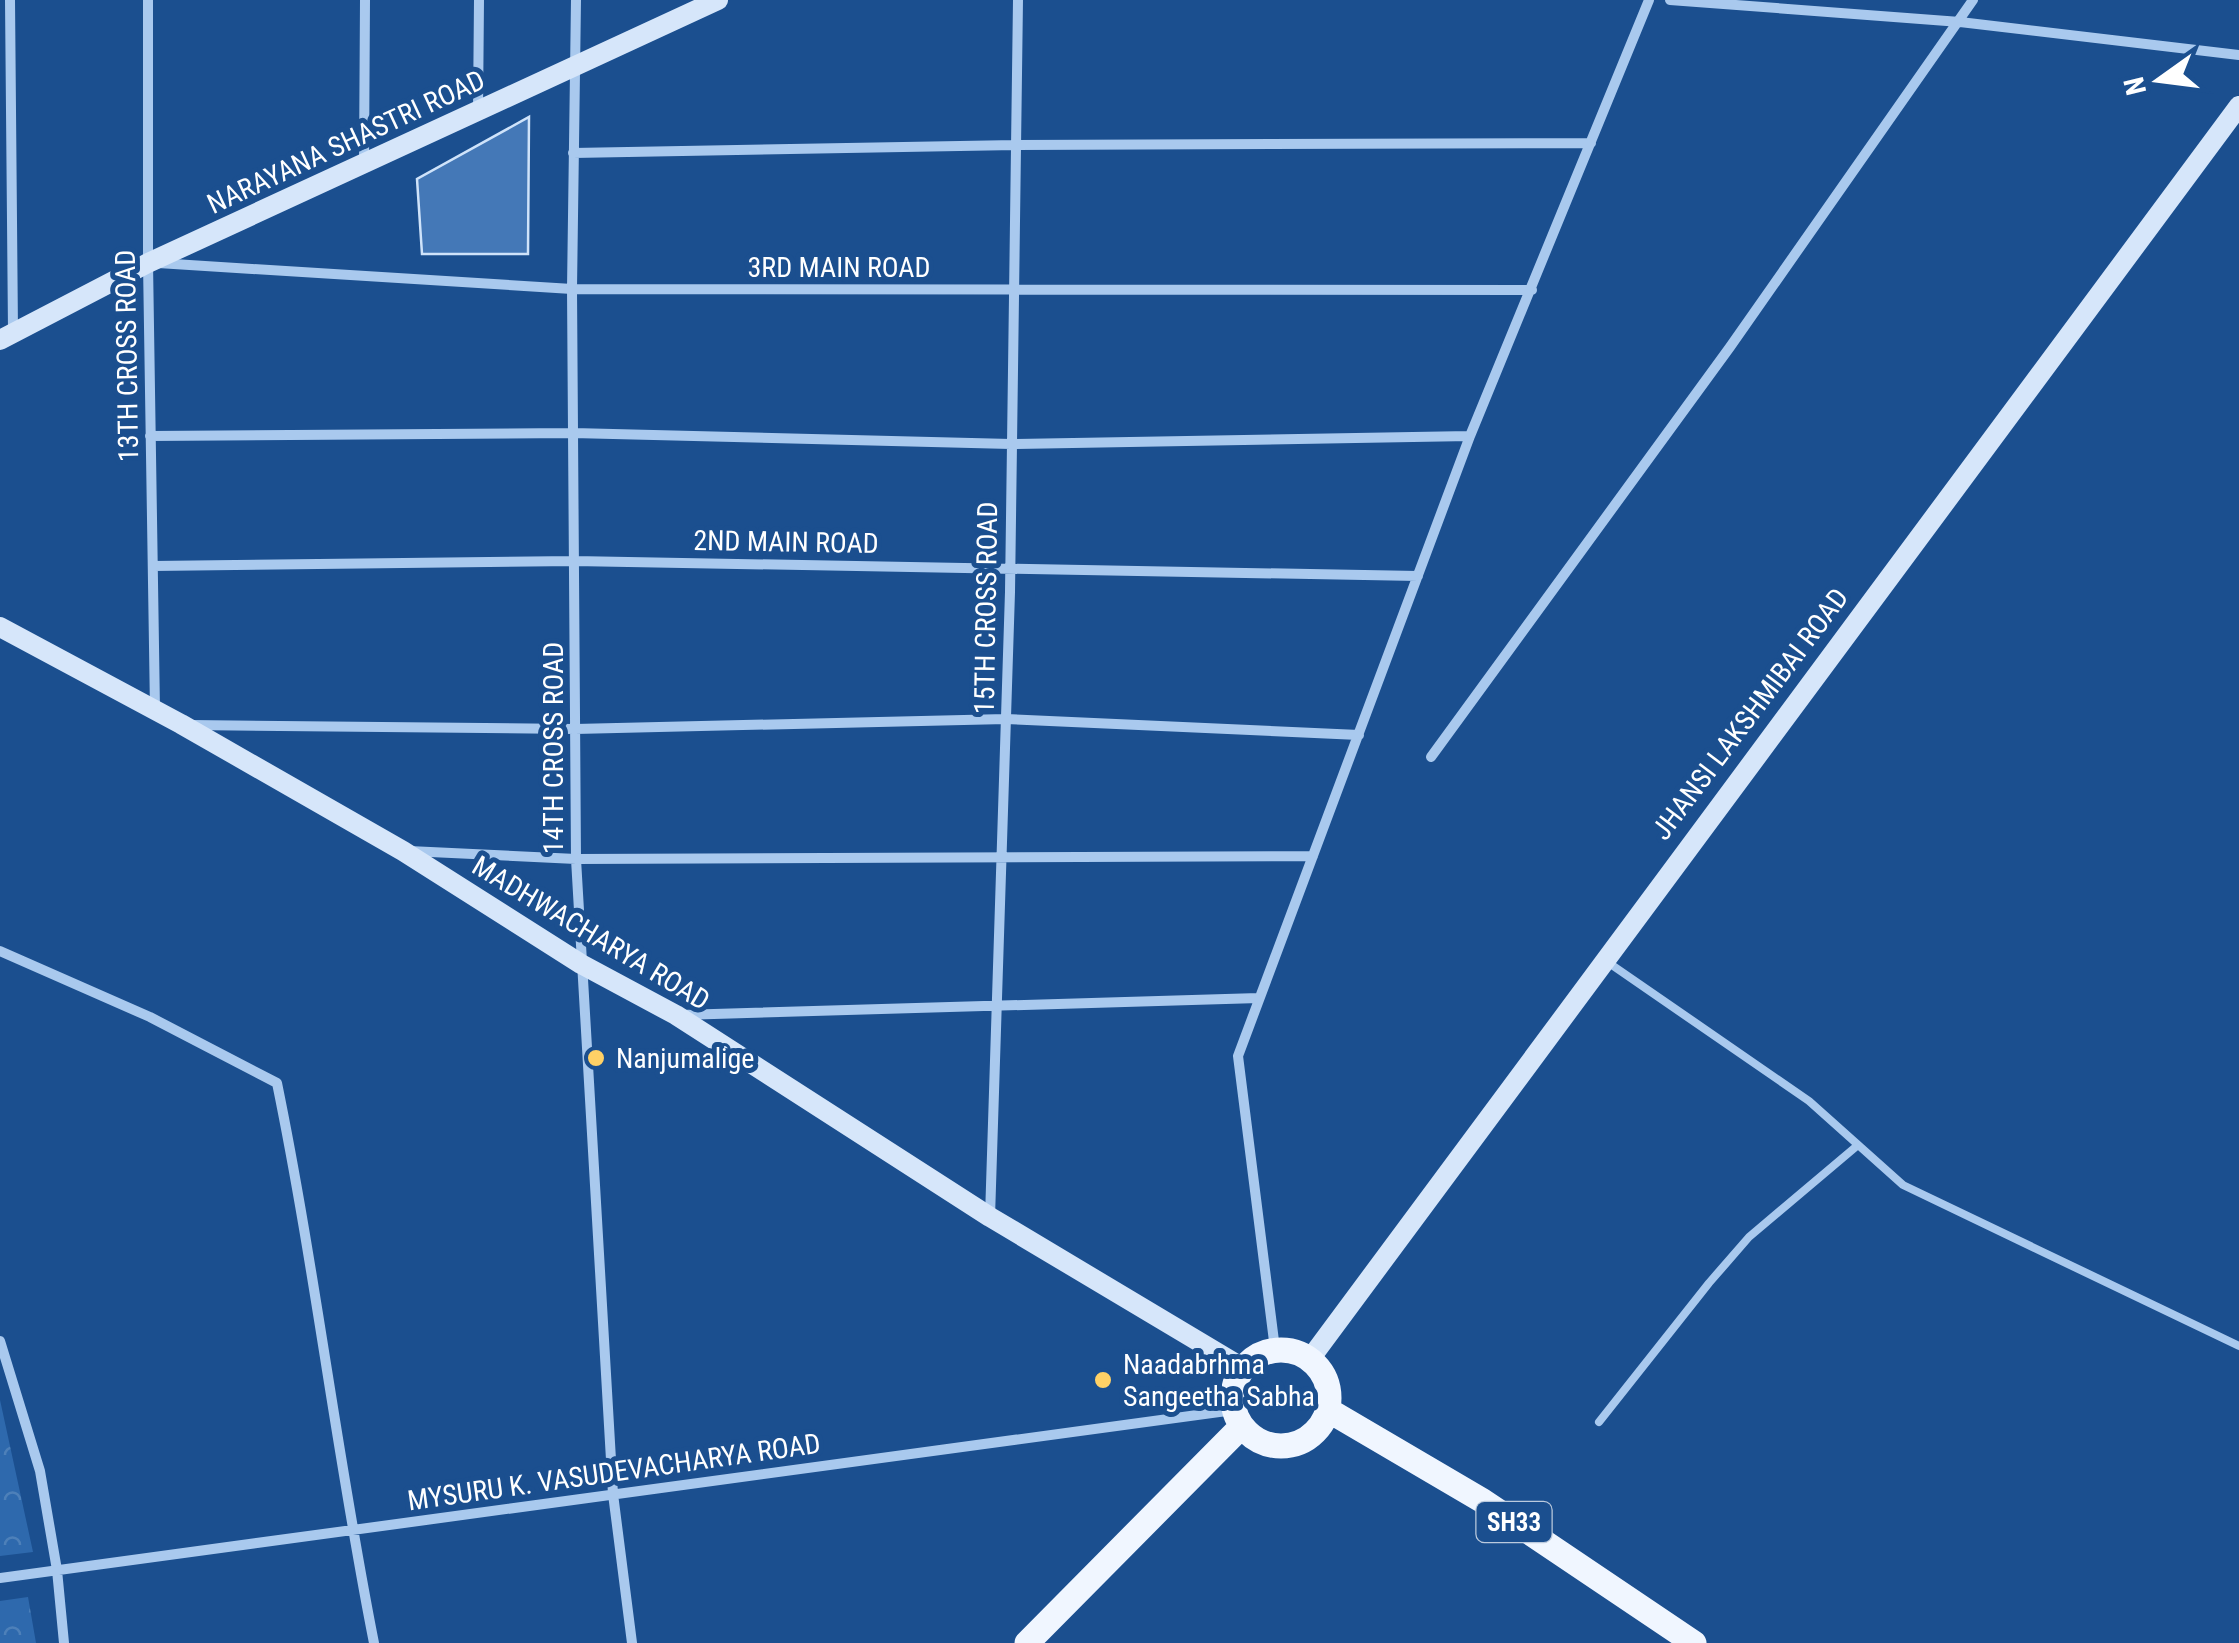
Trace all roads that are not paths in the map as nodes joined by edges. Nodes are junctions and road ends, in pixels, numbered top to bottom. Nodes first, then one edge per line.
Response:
1 (10, 0) edge
2 (148, 0) edge
3 (364, 0) edge
4 (479, 0) edge
5 (576, 0) edge
6 (718, 0) edge
7 (1018, 0) edge
8 (1650, 0) edge
9 (1670, 0) edge
10 (1973, 0) edge
11 (686, 8) edge
12 (1960, 22) junction
13 (2239, 55) edge
14 (574, 68) junction
15 (2239, 106) edge
16 (478, 112) junction
17 (1591, 144) junction
18 (1016, 145) junction
19 (572, 153) junction
20 (364, 164) junction
21 (148, 262) junction
22 (572, 289) junction
23 (1014, 289) junction
24 (1532, 290) junction
25 (6, 336) edge
26 (573, 433) junction
27 (150, 436) junction
28 (1470, 436) junction
29 (1012, 444) junction
30 (574, 561) junction
31 (153, 566) junction
32 (1010, 567) junction
33 (1418, 576) junction
34 (0, 627) edge
35 (155, 710) junction
36 (1006, 719) junction
37 (181, 724) junction
38 (575, 728) junction
39 (1359, 734) junction
40 (1431, 756) dead end
41 (404, 851) junction
42 (1313, 856) junction
43 (1001, 858) junction
44 (576, 859) junction
45 (0, 951) edge
46 (1606, 960) junction
47 (581, 964) junction
48 (1259, 998) junction
49 (996, 1005) junction
50 (676, 1015) junction
51 (1858, 1145) junction
52 (990, 1216) junction
53 (0, 1341) edge
54 (2239, 1346) edge
55 (1276, 1350) junction
56 (1310, 1359) junction
57 (1243, 1368) junction
58 (1328, 1410) junction
59 (1238, 1418) junction
60 (1599, 1422) dead end
61 (613, 1494) junction
62 (352, 1530) junction
63 (57, 1570) junction
64 (0, 1578) edge
65 (64, 1643) edge
66 (374, 1643) edge
67 (632, 1643) edge
68 (1027, 1643) edge
69 (1694, 1643) edge

1 - 25 street
2 - 21 street, 13TH CROSS ROAD
3 - 20 street
4 - 16 street
5 - 14 street, 14TH CROSS ROAD
6 - 11 street, NARAYANA SHASTRI ROAD
7 - 18 street, 15TH CROSS ROAD
8 - 17 street
9 - 12 street
10 - 12 street
11 - 14 street, NARAYANA SHASTRI ROAD
12 - 13 street
12 - 40 street
14 - 16 street, NARAYANA SHASTRI ROAD
14 - 19 street, 14TH CROSS ROAD
15 - 46 street, JHANSI LAKSHMIBAI ROAD
16 - 20 street, NARAYANA SHASTRI ROAD
17 - 18 street
17 - 24 street
18 - 19 street
18 - 23 street, 15TH CROSS ROAD
19 - 22 street, 14TH CROSS ROAD
20 - 21 street, NARAYANA SHASTRI ROAD
21 - 22 street, 3RD MAIN ROAD
21 - 25 street, NARAYANA SHASTRI ROAD
21 - 27 street, 13TH CROSS ROAD
22 - 23 street, 3RD MAIN ROAD
22 - 26 street, 14TH CROSS ROAD
23 - 24 street, 3RD MAIN ROAD
23 - 29 street, 15TH CROSS ROAD
24 - 28 street
26 - 27 street
26 - 29 street
26 - 30 street, 14TH CROSS ROAD
27 - 31 street, 13TH CROSS ROAD
28 - 29 street
28 - 33 street
29 - 32 street, 15TH CROSS ROAD
30 - 31 street, 2ND MAIN ROAD
30 - 32 street, 2ND MAIN ROAD
30 - 38 street, 14TH CROSS ROAD
31 - 35 street, 13TH CROSS ROAD
32 - 33 street, 2ND MAIN ROAD
32 - 36 street, 15TH CROSS ROAD
33 - 39 street
34 - 35 street, MADHWACHARYA ROAD
35 - 37 street, MADHWACHARYA ROAD
36 - 38 street
36 - 39 street
36 - 43 street, 15TH CROSS ROAD
37 - 38 street
37 - 41 street, MADHWACHARYA ROAD
38 - 44 street, 14TH CROSS ROAD
39 - 42 street
41 - 44 street
41 - 47 street, MADHWACHARYA ROAD
42 - 43 street
42 - 48 street
43 - 44 street
43 - 49 street, 15TH CROSS ROAD
44 - 47 street, 14TH CROSS ROAD
45 - 62 street
46 - 51 lane
46 - 56 street, JHANSI LAKSHMIBAI ROAD
47 - 50 street, MADHWACHARYA ROAD
47 - 61 street, 14TH CROSS ROAD
48 - 49 street
48 - 55 street
49 - 50 street
49 - 52 street, 15TH CROSS ROAD
50 - 52 street, MADHWACHARYA ROAD
51 - 54 lane
51 - 60 lane
52 - 57 street, MADHWACHARYA ROAD
53 - 63 street
55 - 56 main road
55 - 57 main road
56 - 58 main road
57 - 59 main road
58 - 59 main road
58 - 69 main road, SH33
59 - 61 street, MYSURU K. VASUDEVACHARYA ROAD
59 - 68 main road
61 - 62 street, MYSURU K. VASUDEVACHARYA ROAD
61 - 67 street, 14TH CROSS ROAD
62 - 63 street, MYSURU K. VASUDEVACHARYA ROAD
62 - 66 street
63 - 64 street, MYSURU K. VASUDEVACHARYA ROAD
63 - 65 street

